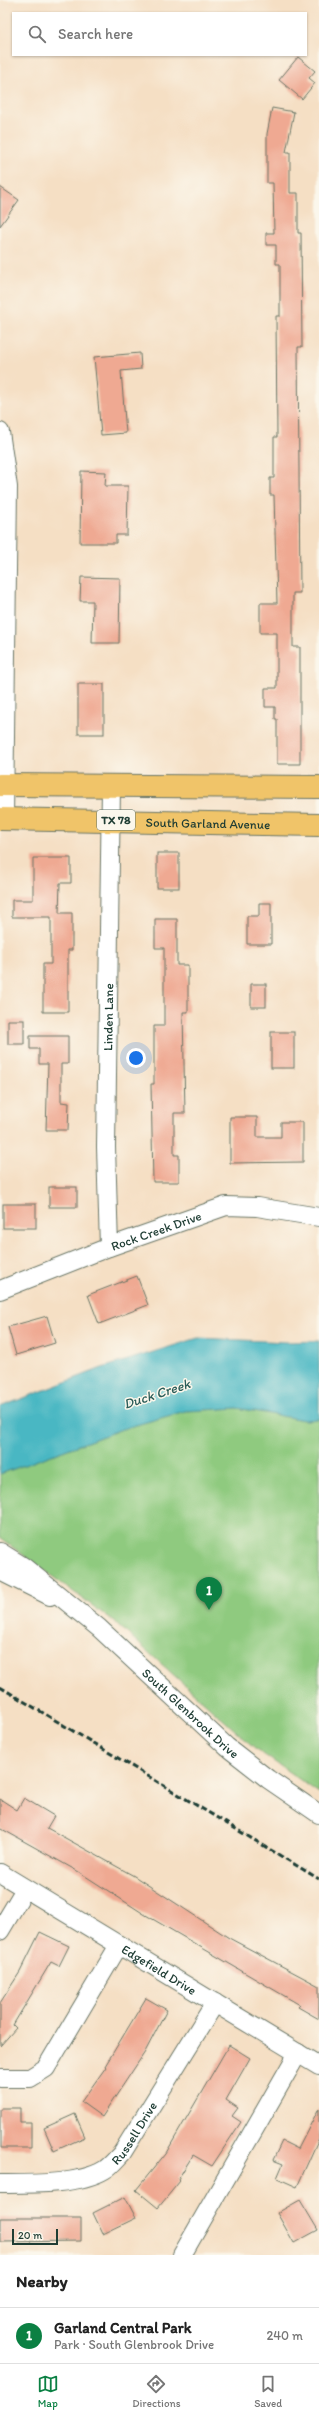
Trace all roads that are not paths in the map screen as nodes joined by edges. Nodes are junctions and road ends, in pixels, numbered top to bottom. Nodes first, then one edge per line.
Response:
1 (0, 432) edge
2 (3, 748) edge
3 (2, 785) edge
4 (111, 786) junction
5 (319, 788) edge
6 (2, 819) edge
7 (112, 820) junction
8 (319, 825) edge
9 (319, 1217) edge
10 (109, 1248) junction
11 (0, 1290) edge
12 (0, 1552) edge
13 (0, 1571) edge
14 (69, 1605) junction
15 (319, 1814) edge
16 (0, 1873) edge
17 (25, 1889) junction
18 (0, 1931) edge
19 (119, 1945) junction
20 (215, 2003) junction
21 (298, 2053) junction
22 (319, 2066) edge
23 (0, 2078) edge
24 (0, 2184) edge
25 (182, 2255) edge

1 - 2 street
2 - 3 street
3 - 4 main road
3 - 6 street
4 - 5 main road
4 - 7 street, Linden Lane
6 - 7 main road, South Garland Avenue / TX 78
7 - 8 main road, South Garland Avenue / TX 78
7 - 10 street, Linden Lane
9 - 10 street, Rock Creek Drive
10 - 11 street, Rock Creek Drive
12 - 14 street, South Glenbrook Drive
13 - 14 street, South Glenbrook Drive
14 - 15 street, South Glenbrook Drive
16 - 17 street, Edgefield Drive
17 - 18 street
17 - 19 street, Edgefield Drive
19 - 20 street, Edgefield Drive
19 - 23 street
20 - 21 street, Edgefield Drive
20 - 24 street, Russell Drive
21 - 22 street, Edgefield Drive
21 - 25 street

